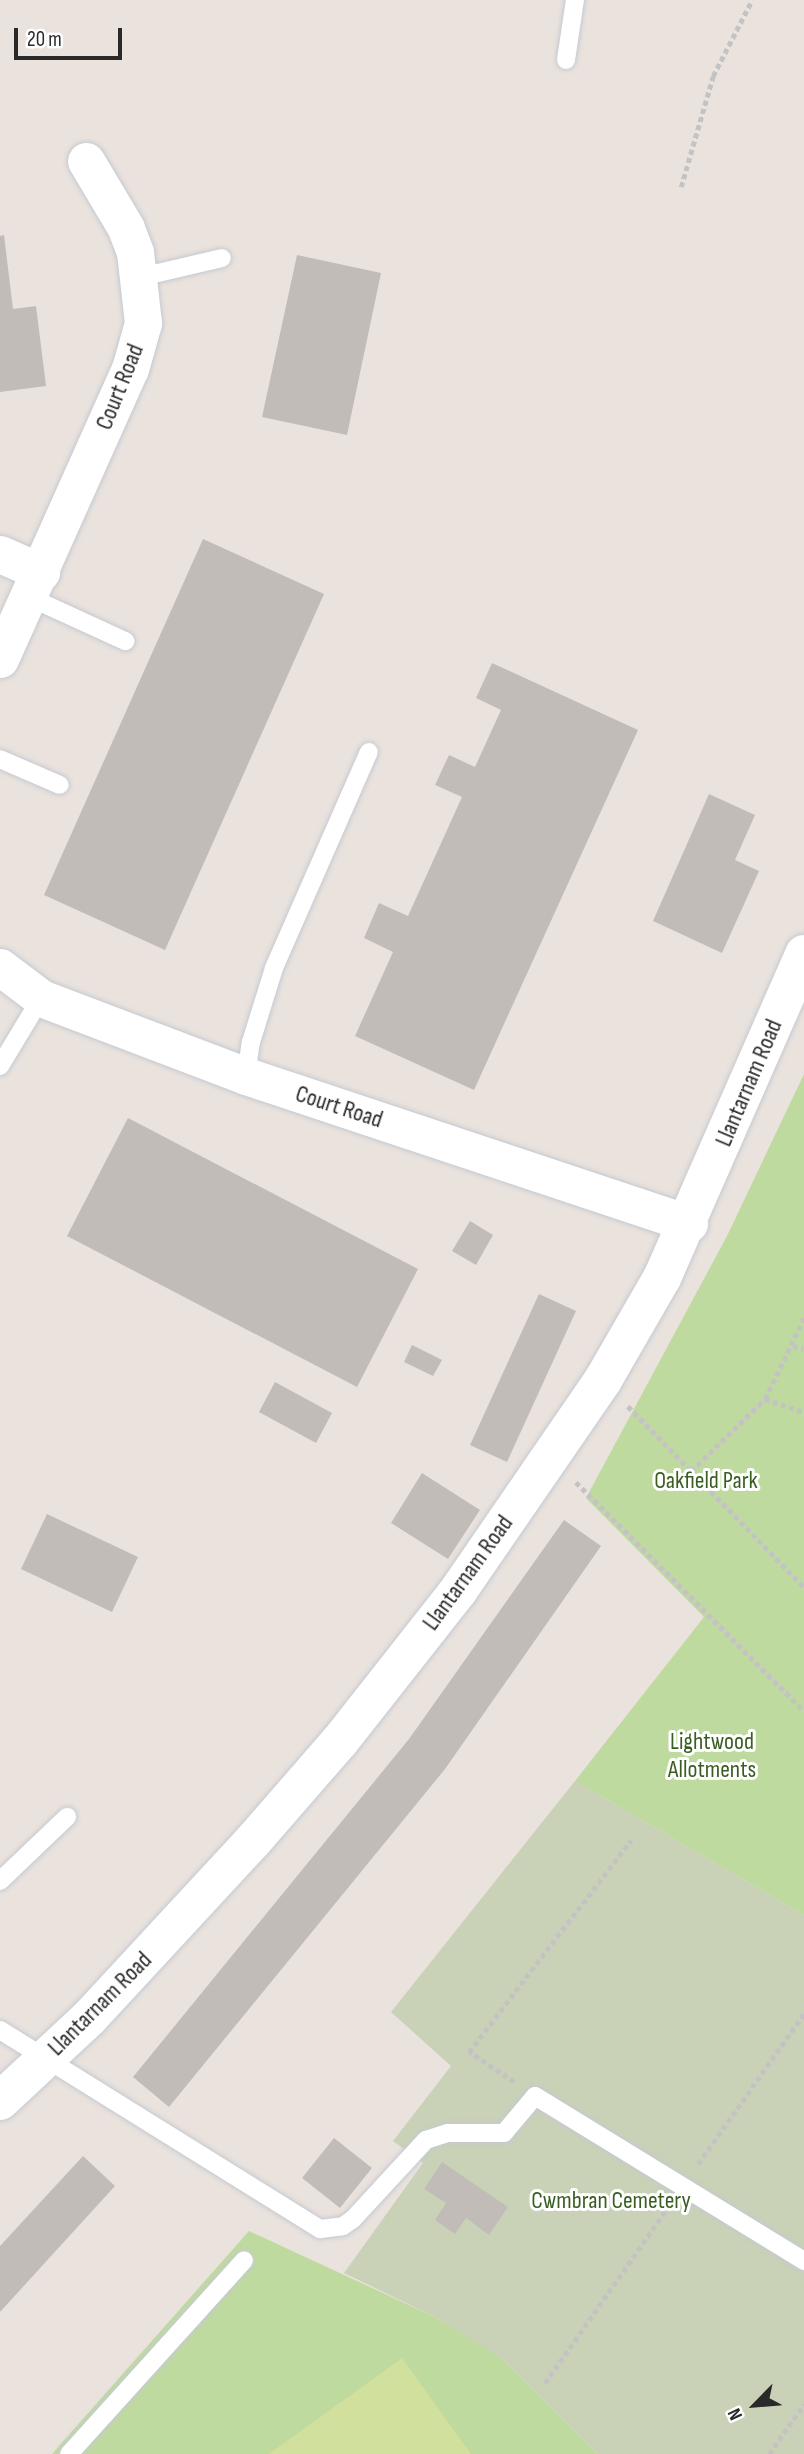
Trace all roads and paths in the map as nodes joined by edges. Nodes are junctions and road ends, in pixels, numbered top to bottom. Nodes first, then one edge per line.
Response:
1 (575, 0) edge
2 (752, 0) edge
3 (566, 60) dead end
4 (86, 161) dead end
5 (681, 187) dead end
6 (222, 258) dead end
7 (141, 277) junction
8 (0, 554) edge
9 (35, 584) junction
10 (125, 641) dead end
11 (0, 659) edge
12 (369, 752) dead end
13 (0, 760) edge
14 (60, 785) dead end
15 (804, 954) edge
16 (0, 967) edge
17 (41, 998) junction
18 (0, 1066) edge
19 (246, 1076) junction
20 (689, 1223) junction
21 (804, 1318) edge
22 (793, 1346) junction
23 (804, 1349) edge
24 (603, 1380) junction
25 (765, 1399) junction
26 (804, 1412) edge
27 (551, 1457) junction
28 (691, 1471) junction
29 (804, 1587) edge
30 (804, 1711) edge
31 (67, 1817) dead end
32 (631, 1840) dead end
33 (0, 1881) edge
34 (0, 2030) edge
35 (47, 2058) junction
36 (535, 2096) junction
37 (0, 2101) edge
38 (244, 2260) dead end
39 (804, 2261) edge
40 (804, 2404) edge
41 (69, 2454) edge
42 (769, 2454) edge

1 - 3 lane
2 - 5 path
4 - 7 street, Court Road
6 - 7 lane
7 - 9 street, Court Road
8 - 9 street
9 - 10 lane
9 - 11 street, Court Road
12 - 19 lane
13 - 14 lane
15 - 20 street, Llantarnam Road
16 - 17 street, Court Road
17 - 18 lane
17 - 19 street, Court Road
19 - 20 street, Court Road
20 - 24 street, Llantarnam Road
21 - 22 path
22 - 23 path
22 - 25 path
24 - 27 street, Llantarnam Road
24 - 28 path
25 - 26 path
25 - 28 path
27 - 30 path
27 - 35 street, Llantarnam Road
28 - 29 path
31 - 33 lane
32 - 36 path
34 - 35 lane
35 - 36 lane
35 - 37 street, Llantarnam Road
36 - 39 lane
38 - 41 lane
40 - 42 path

